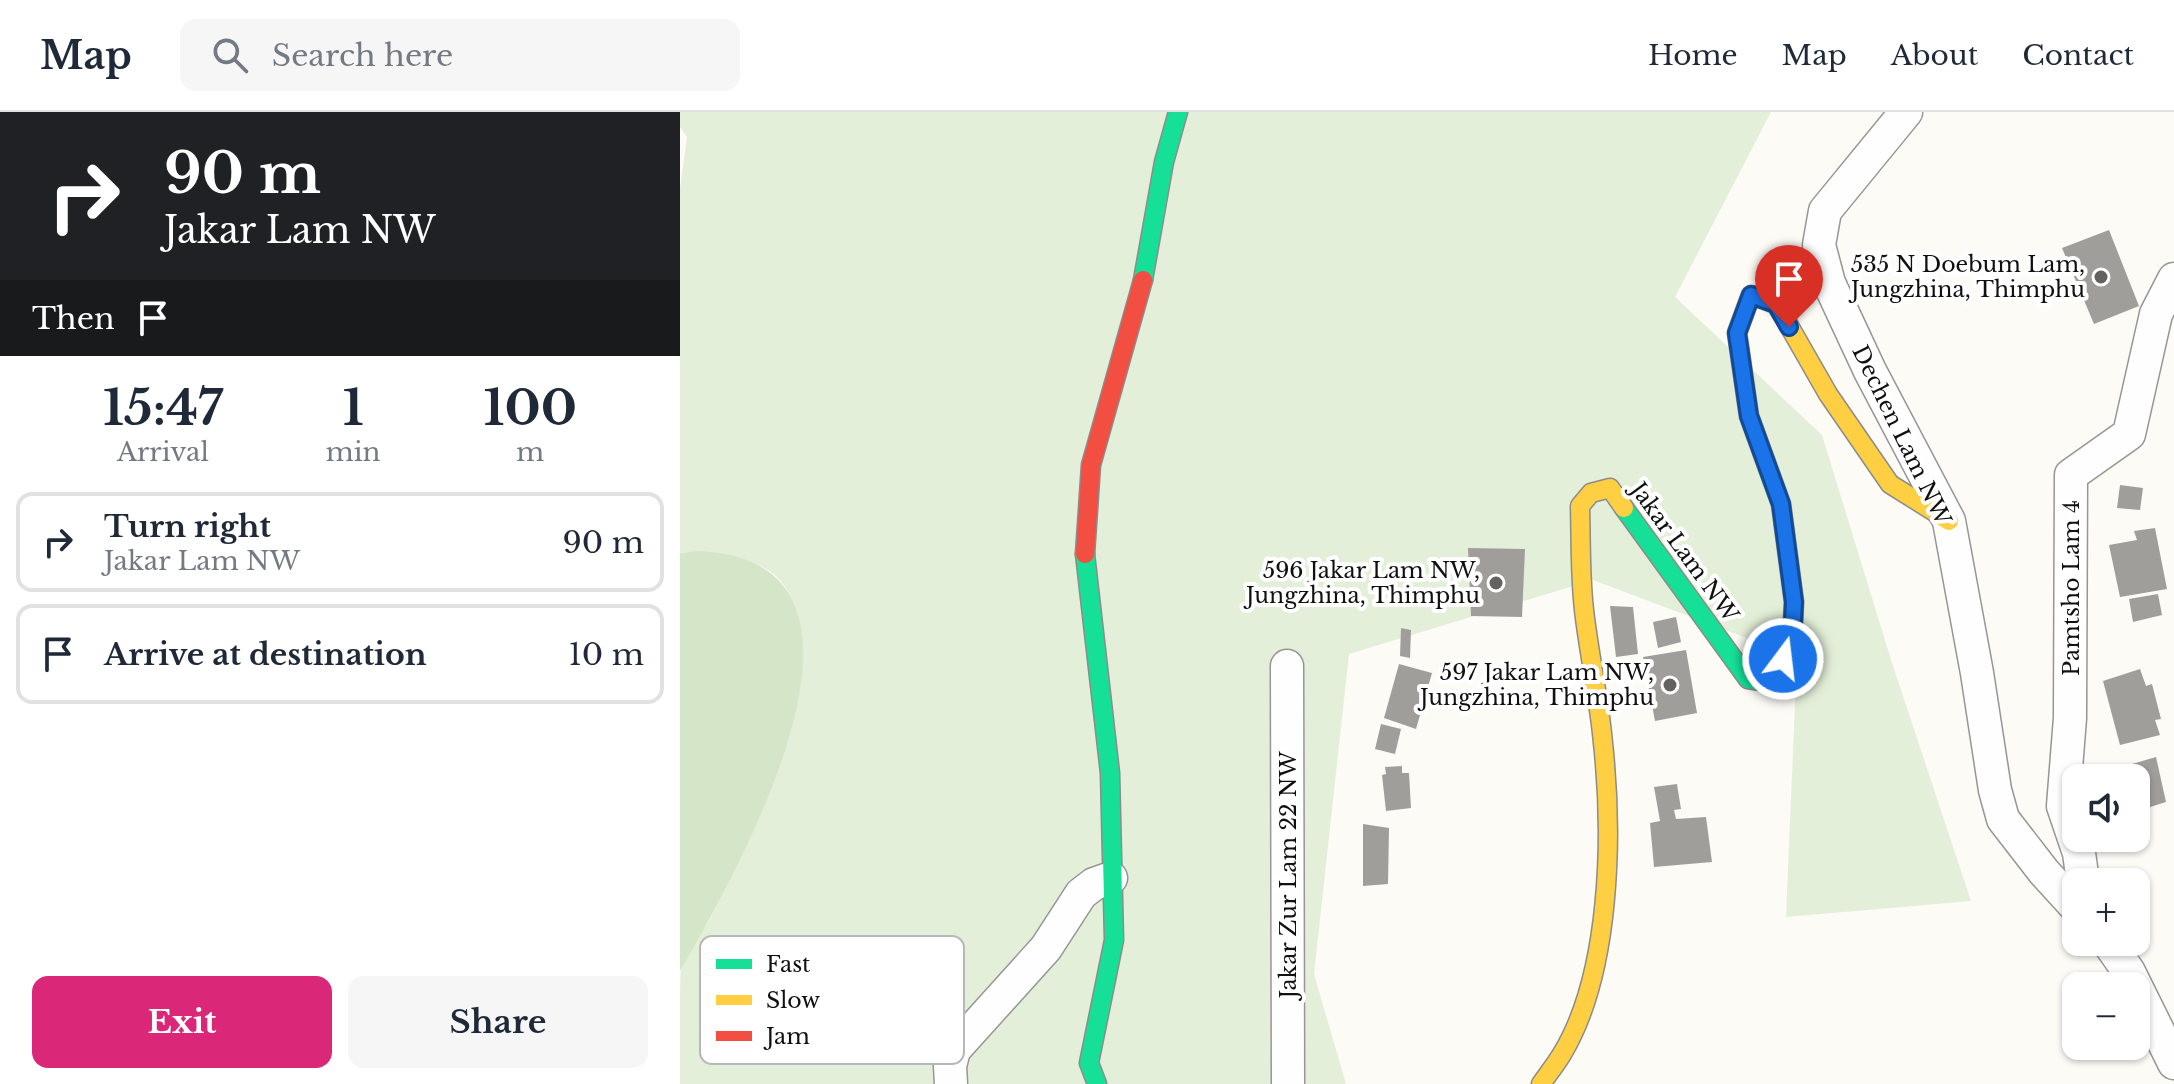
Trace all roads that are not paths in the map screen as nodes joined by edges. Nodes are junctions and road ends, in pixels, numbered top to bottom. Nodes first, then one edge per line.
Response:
1 (1178, 112) edge
2 (1906, 112) edge
3 (2174, 279) edge
4 (1949, 521) junction
5 (1287, 666) dead end
6 (2081, 868) edge
7 (1111, 878) junction
8 (2062, 892) edge
9 (2118, 956) edge
10 (964, 1039) edge
11 (2174, 1063) edge
12 (950, 1064) edge
13 (951, 1084) edge
14 (1097, 1084) edge
15 (1288, 1084) edge
16 (1541, 1084) edge

1 - 7 street
2 - 4 street, Dechen Lam NW
3 - 6 street, Pamtsho Lam 4
4 - 8 street, Dechen Lam NW
4 - 16 street, Jakar Lam NW
5 - 15 street, Jakar Zur Lam 22 NW
7 - 10 street
7 - 14 street
9 - 11 street
12 - 13 street

